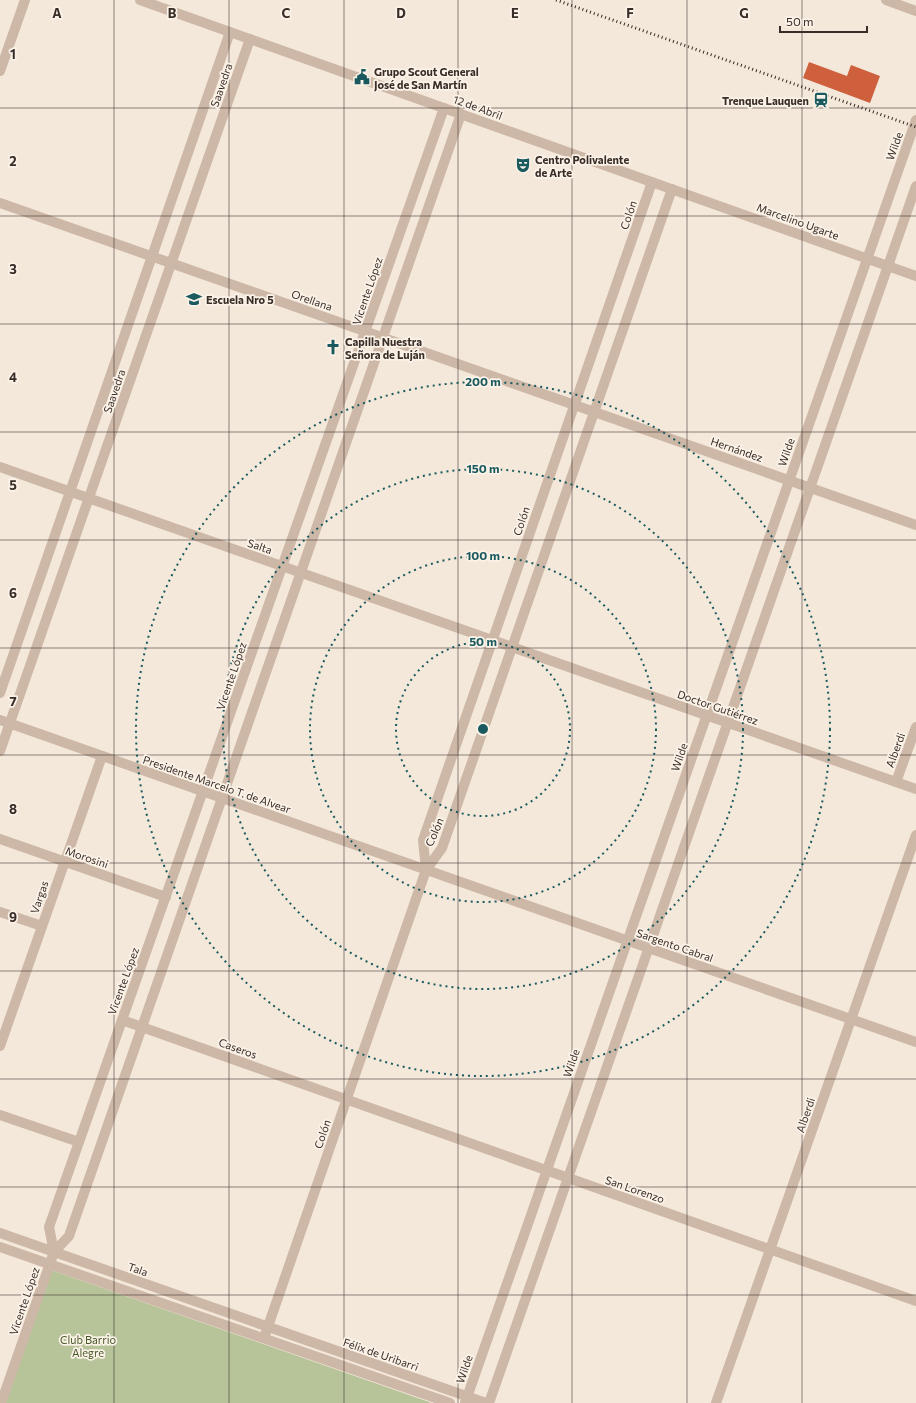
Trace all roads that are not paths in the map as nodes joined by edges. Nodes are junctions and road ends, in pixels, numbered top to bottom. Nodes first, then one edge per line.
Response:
1 (25, 0) edge
2 (140, 0) edge
3 (886, 0) edge
4 (916, 11) edge
5 (230, 32) junction
6 (250, 39) junction
7 (0, 71) edge
8 (444, 108) junction
9 (460, 114) junction
10 (916, 120) edge
11 (652, 182) junction
12 (916, 186) edge
13 (672, 189) junction
14 (0, 203) edge
15 (152, 256) junction
16 (867, 258) junction
17 (171, 263) junction
18 (888, 266) junction
19 (916, 276) edge
20 (365, 332) junction
21 (383, 338) junction
22 (574, 405) junction
23 (594, 412) junction
24 (0, 467) edge
25 (789, 480) junction
26 (810, 488) junction
27 (70, 492) junction
28 (89, 498) junction
29 (916, 525) edge
30 (282, 566) junction
31 (301, 573) junction
32 (492, 640) junction
33 (512, 647) junction
34 (0, 693) edge
35 (706, 715) junction
36 (5, 722) edge
37 (728, 723) junction
38 (916, 727) edge
39 (0, 751) edge
40 (102, 756) junction
41 (896, 782) junction
42 (916, 789) edge
43 (203, 792) junction
44 (222, 798) junction
45 (916, 835) edge
46 (0, 839) edge
47 (64, 861) junction
48 (426, 870) junction
49 (166, 897) junction
50 (0, 912) edge
51 (42, 926) junction
52 (627, 940) junction
53 (649, 948) junction
54 (851, 1019) junction
55 (122, 1020) junction
56 (142, 1027) junction
57 (916, 1042) edge
58 (0, 1044) edge
59 (346, 1100) junction
60 (0, 1115) edge
61 (79, 1142) junction
62 (546, 1171) junction
63 (568, 1179) junction
64 (0, 1233) edge
65 (0, 1247) edge
66 (770, 1250) junction
67 (54, 1252) junction
68 (50, 1264) junction
69 (916, 1301) edge
70 (268, 1327) junction
71 (264, 1338) junction
72 (466, 1400) edge
73 (1, 1403) edge
74 (450, 1403) edge
75 (486, 1403) edge
76 (490, 1403) edge
77 (716, 1403) edge

1 - 7 street
2 - 5 street, 12 de Abril
3 - 4 street
5 - 6 street, 12 de Abril
5 - 15 street, Saavedra
6 - 8 street, 12 de Abril
6 - 17 street, Saavedra
8 - 9 street, 12 de Abril
8 - 20 street, Vicente López
9 - 11 street, 12 de Abril
9 - 21 street, Vicente López
10 - 16 street, Wilde
11 - 13 street, 12 de Abril
11 - 22 street, Colón
12 - 18 street
13 - 16 street, Marcelino Ugarte
13 - 23 street, Colón
14 - 15 street, Orellana
15 - 17 street, Orellana
15 - 27 street, Saavedra
16 - 18 street, Marcelino Ugarte
16 - 25 street, Wilde
17 - 20 street, Orellana
17 - 28 street, Saavedra
18 - 19 street, Marcelino Ugarte
18 - 26 street
20 - 21 street, Orellana
20 - 30 street, Vicente López
21 - 22 street, Orellana
21 - 31 street, Vicente López
22 - 23 street, Orellana
22 - 32 street, Colón
23 - 25 street, Hernández
23 - 33 street, Colón
24 - 27 street, Salta
25 - 26 street, Hernández
25 - 35 street, Wilde
26 - 29 street, Hernández
26 - 37 street
27 - 28 street, Salta
27 - 34 street, Saavedra
28 - 30 street, Salta
28 - 36 street, Saavedra
30 - 31 street, Salta
30 - 43 street, Vicente López
31 - 32 street, Salta
31 - 44 street, Vicente López
32 - 33 street, Salta
32 - 48 street, Colón
33 - 35 street, Doctor Gutiérrez
33 - 48 street, Colón
35 - 37 street, Doctor Gutiérrez
35 - 52 street, Wilde
36 - 39 street, Saavedra
36 - 40 street, Presidente Marcelo T. de Alvear
37 - 41 street, Doctor Gutiérrez
37 - 53 street
38 - 41 street, Alberdi
40 - 43 street, Presidente Marcelo T. de Alvear
40 - 47 street, Vargas
41 - 42 street, Doctor Gutiérrez
43 - 44 street, Presidente Marcelo T. de Alvear
43 - 49 street, Vicente López
44 - 48 street, Presidente Marcelo T. de Alvear
44 - 56 street, Vicente López
45 - 54 street, Alberdi
46 - 47 street, Morosini
47 - 49 street, Morosini
47 - 51 street, Vargas
48 - 52 street, Sargento Cabral
48 - 59 street, Colón
49 - 55 street, Vicente López
50 - 51 street
51 - 58 street, Vargas
52 - 53 street, Sargento Cabral
52 - 62 street, Wilde
53 - 54 street, Sargento Cabral
53 - 63 street
54 - 57 street, Sargento Cabral
54 - 66 street, Alberdi
55 - 56 street, Caseros
55 - 61 street, Vicente López
56 - 59 street, Caseros
56 - 67 street, Vicente López
59 - 62 street, San Lorenzo
59 - 70 street, Colón
60 - 61 street
61 - 67 street, Vicente López
62 - 63 street, San Lorenzo
62 - 72 street, Wilde
63 - 66 street, San Lorenzo
63 - 76 street
64 - 67 street, Tala
65 - 68 street
66 - 69 street, San Lorenzo
66 - 77 street, Alberdi
67 - 68 street, Vicente López
67 - 70 street, Tala
68 - 71 street
68 - 73 street, Vicente López
70 - 71 street, Colón
70 - 72 street, Félix de Uribarri
71 - 74 street
72 - 75 street, Félix de Uribarri

